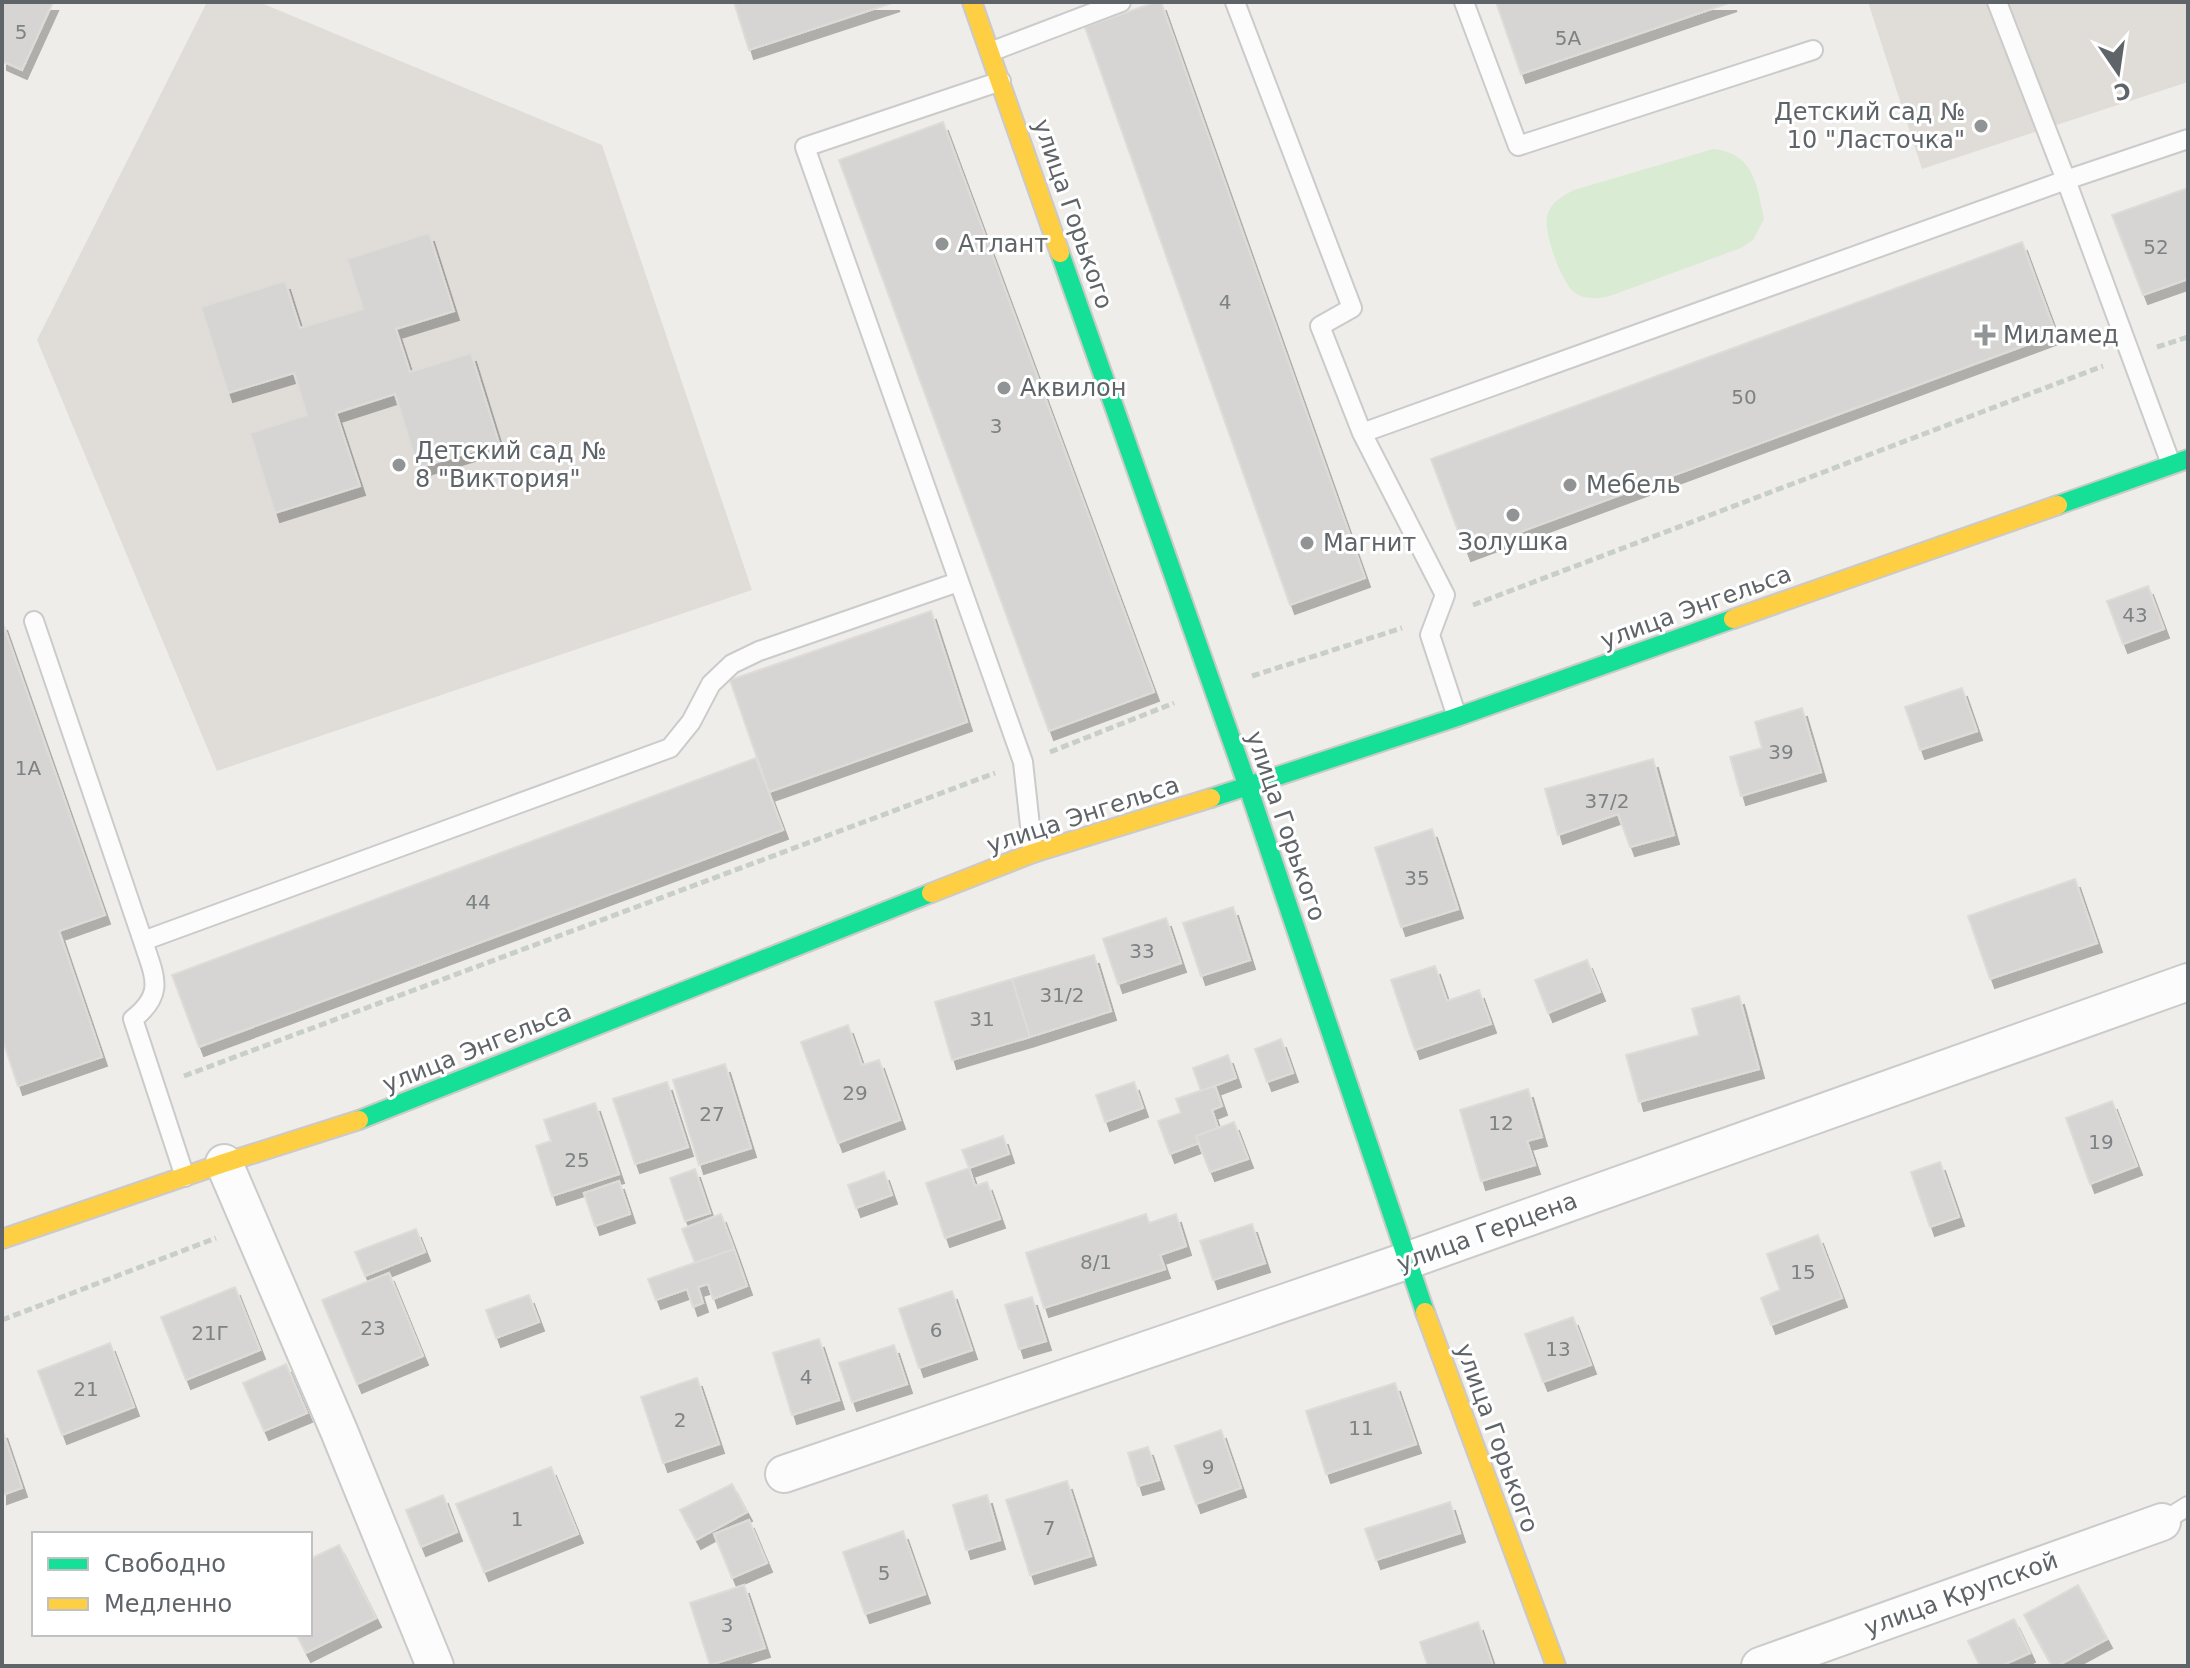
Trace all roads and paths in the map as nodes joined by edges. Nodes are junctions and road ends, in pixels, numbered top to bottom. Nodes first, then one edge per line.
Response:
1 (972, 2) edge
2 (1121, 2) edge
3 (1235, 2) edge
4 (1464, 2) edge
5 (1997, 2) edge
6 (1813, 50) dead end
7 (990, 52) junction
8 (1001, 81) junction
9 (2188, 139) edge
10 (2066, 180) junction
11 (1362, 433) junction
12 (2180, 462) edge
13 (958, 582) junction
14 (34, 621) dead end
15 (1457, 717) junction
16 (1248, 787) junction
17 (1033, 853) junction
18 (143, 941) junction
19 (2188, 982) edge
20 (224, 1163) junction
21 (185, 1177) junction
22 (250, 1225) junction
23 (2, 1239) edge
24 (1406, 1261) junction
25 (2, 1320) edge
26 (784, 1474) dead end
27 (2175, 1514) edge
28 (435, 1666) edge
29 (1556, 1666) edge
30 (1760, 1666) edge

1 - 7 street, улица Горького
2 - 7 lane
3 - 11 lane
4 - 6 lane
5 - 10 lane
7 - 8 street, улица Горького
8 - 13 lane
8 - 16 street, улица Горького
9 - 10 lane
10 - 11 lane
10 - 12 lane
11 - 15 lane
12 - 15 street, улица Энгельса
13 - 17 lane
13 - 18 lane
14 - 18 lane
15 - 16 street, улица Энгельса
16 - 17 street, улица Энгельса
16 - 24 street, улица Горького
17 - 20 street, улица Энгельса
18 - 21 lane
19 - 24 street, улица Герцена
20 - 21 street, улица Энгельса
20 - 22 street
21 - 23 street, улица Энгельса
22 - 25 path
22 - 28 street
24 - 26 street, улица Герцена
24 - 29 street, улица Горького
27 - 30 street, улица Крупской

